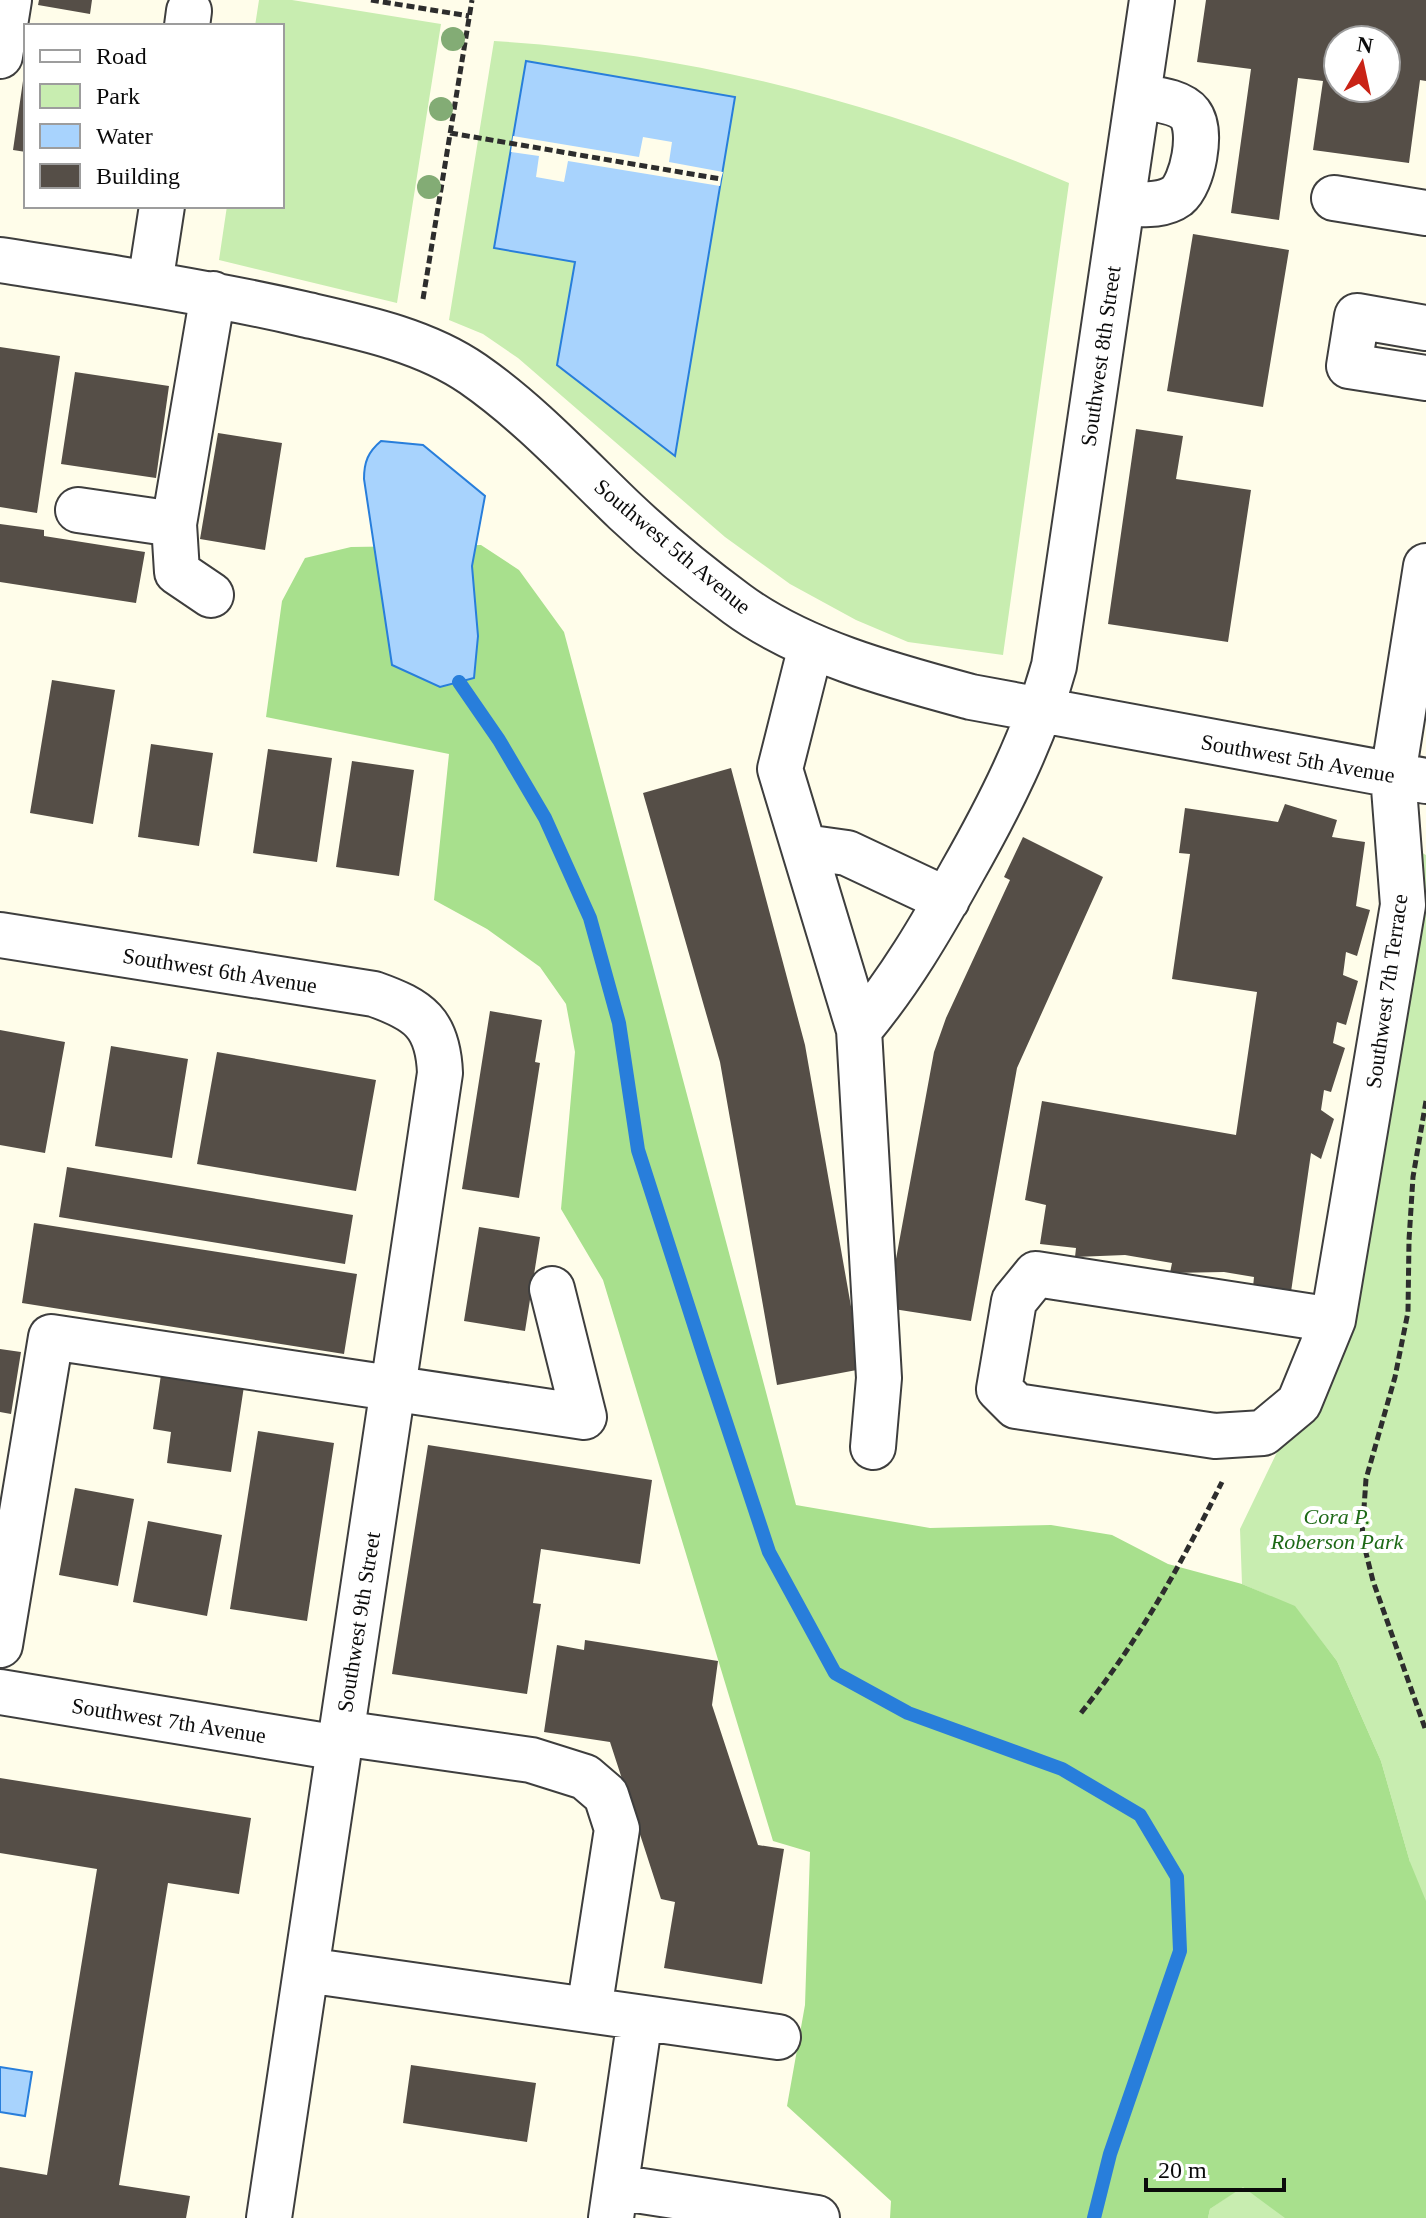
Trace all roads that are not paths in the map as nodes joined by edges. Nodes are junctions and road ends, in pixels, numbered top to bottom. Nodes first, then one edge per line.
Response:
1 (9, 0) edge
2 (1152, 0) edge
3 (0, 56) edge
4 (1138, 96) junction
5 (1334, 198) dead end
6 (1122, 204) junction
7 (162, 208) edge
8 (1426, 213) edge
9 (0, 260) edge
10 (150, 284) junction
11 (213, 294) junction
12 (1426, 328) edge
13 (1426, 378) edge
14 (78, 510) dead end
15 (174, 524) junction
16 (1426, 566) edge
17 (211, 595) dead end
18 (811, 646) junction
19 (1042, 710) junction
20 (1410, 778) edge
21 (804, 847) junction
22 (947, 900) junction
23 (0, 935) edge
24 (430, 1028) joint
25 (859, 1030) junction
26 (552, 1289) dead end
27 (1333, 1320) junction
28 (393, 1390) junction
29 (873, 1447) dead end
30 (0, 1645) edge
31 (0, 1692) edge
32 (340, 1740) junction
33 (306, 1970) junction
34 (589, 2010) junction
35 (640, 2018) junction
36 (778, 2037) dead end
37 (613, 2202) edge
38 (269, 2218) edge
39 (817, 2218) edge

1 - 3 street
2 - 4 street, Southwest 8th Street
4 - 6 street, Southwest 8th Street
4 - 6 street
5 - 8 street
6 - 19 street, Southwest 8th Street
7 - 10 street
9 - 10 street, Southwest 5th Avenue
10 - 11 street, Southwest 5th Avenue
11 - 15 street
11 - 18 street, Southwest 5th Avenue
12 - 13 street
14 - 15 street
15 - 17 street
16 - 20 street, Southwest 7th Terrace
18 - 19 street, Southwest 5th Avenue
18 - 21 street
19 - 20 street, Southwest 5th Avenue
19 - 22 street, Southwest 8th Street
20 - 27 street, Southwest 7th Terrace
21 - 22 street
21 - 25 street
22 - 25 street, Southwest 8th Street
23 - 24 street, Southwest 6th Avenue
24 - 28 street, Southwest 9th Street
25 - 29 street
26 - 28 street
27 - 27 street, Southwest 7th Terrace
28 - 30 street
28 - 32 street, Southwest 9th Street
31 - 32 street, Southwest 7th Avenue
32 - 33 street, Southwest 9th Street
32 - 34 street, Southwest 7th Avenue
33 - 34 street
33 - 38 street, Southwest 9th Street
34 - 35 street
35 - 36 street
35 - 37 street
37 - 39 street

